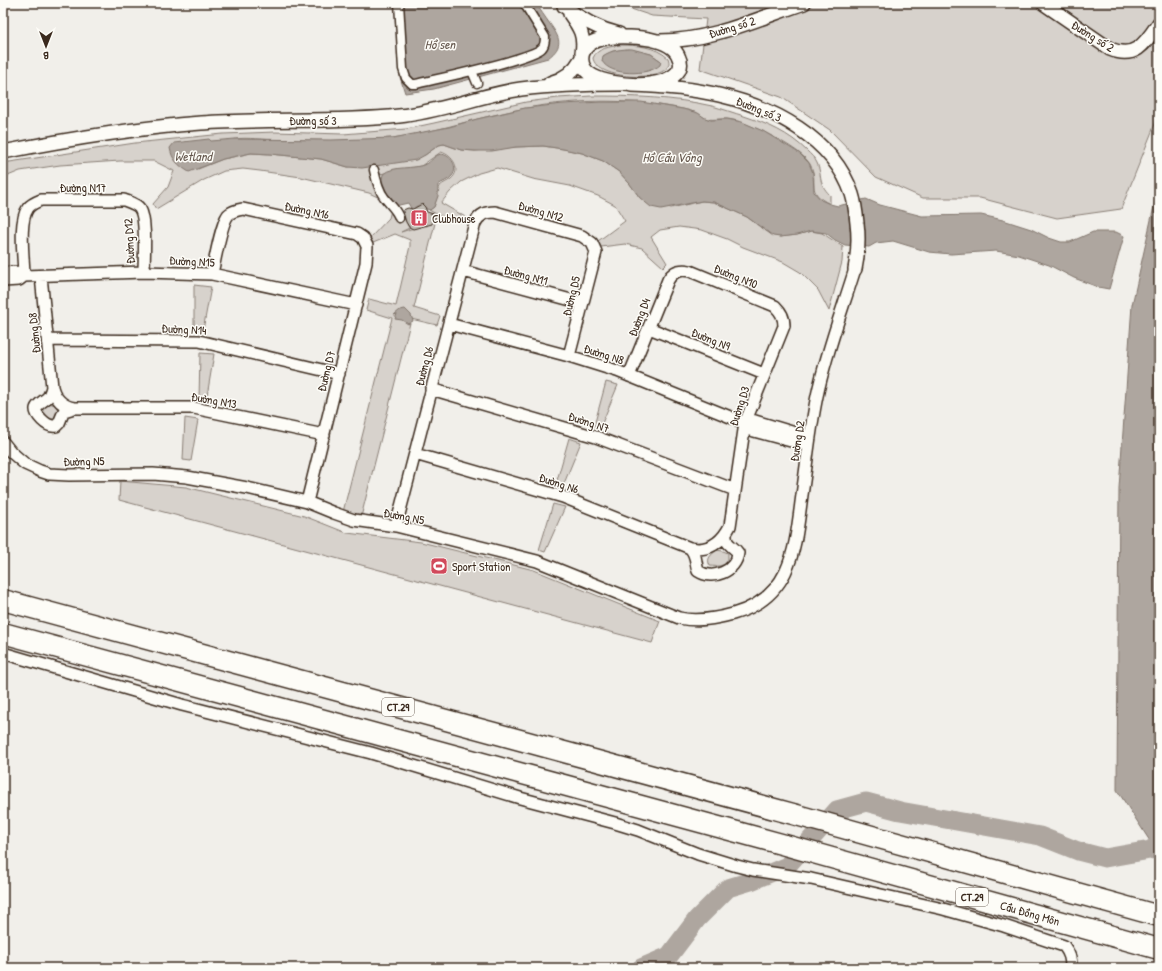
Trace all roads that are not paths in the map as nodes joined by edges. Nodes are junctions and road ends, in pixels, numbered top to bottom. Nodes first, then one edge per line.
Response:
1 (399, 3) edge
2 (524, 3) edge
3 (804, 3) edge
4 (1043, 3) edge
5 (563, 4) edge
6 (1159, 23) edge
7 (626, 36) junction
8 (658, 41) junction
9 (582, 56) junction
10 (680, 65) junction
11 (472, 71) junction
12 (477, 83) dead end
13 (626, 84) junction
14 (521, 90) junction
15 (720, 95) junction
16 (3, 152) edge
17 (374, 170) dead end
18 (140, 208) joint
19 (481, 216) joint
20 (400, 218) dead end
21 (592, 243) joint
22 (367, 246) joint
23 (855, 269) joint
24 (462, 271) junction
25 (677, 271) joint
26 (144, 272) junction
27 (3, 273) edge
28 (212, 274) junction
29 (24, 276) junction
30 (41, 276) junction
31 (3, 281) edge
32 (582, 303) junction
33 (356, 305) junction
34 (781, 314) joint
35 (449, 324) junction
36 (649, 328) junction
37 (48, 340) junction
38 (569, 356) junction
39 (339, 374) junction
40 (764, 374) junction
41 (629, 376) junction
42 (52, 387) junction
43 (431, 389) junction
44 (74, 408) junction
45 (745, 423) junction
46 (324, 435) junction
47 (809, 441) junction
48 (3, 442) edge
49 (415, 454) junction
50 (735, 490) junction
51 (307, 502) junction
52 (396, 526) junction
53 (726, 533) junction
54 (690, 548) junction
55 (3, 600) edge
56 (753, 606) joint
57 (3, 634) edge
58 (3, 653) edge
59 (1159, 916) edge
60 (1159, 949) edge
61 (1071, 968) edge

1 - 11 street
2 - 11 street
3 - 8 street, Đường số 2
4 - 6 street, Đường số 2
5 - 7 street
5 - 9 street
7 - 8 street
7 - 9 street
8 - 10 street
9 - 13 street
9 - 14 street
10 - 13 street
10 - 15 street
11 - 12 street
13 - 14 street, Đường số 3
13 - 15 street, Đường số 3
14 - 16 street, Đường số 3
15 - 23 street, Đường số 3
17 - 20 street
18 - 26 street, Đường D12
18 - 29 street, Đường N17
19 - 21 street, Đường N12
19 - 24 street, Đường D6
21 - 32 street, Đường D5
22 - 28 street, Đường N16
22 - 33 street, Đường D7
23 - 47 street, Đường D2
24 - 32 street, Đường N11
24 - 35 street, Đường D6
25 - 34 street, Đường N10
25 - 36 street, Đường D4
26 - 28 street, Đường N15
26 - 30 street, Đường N15
27 - 29 street, Đường N15
28 - 33 street, Đường N15
29 - 30 street, Đường N15
29 - 31 street, Đường N15
30 - 37 street, Đường D8
32 - 38 street, Đường D5
33 - 39 street, Đường D7
34 - 40 street, Đường D3
35 - 38 street, Đường N8
35 - 43 street, Đường D6
36 - 40 street, Đường N9
36 - 41 street, Đường D4
37 - 39 street, Đường N14
37 - 42 street, Đường D8
38 - 41 street, Đường N8
39 - 46 street, Đường D7
40 - 45 street, Đường D3
41 - 45 street, Đường N8
42 - 44 street, Đường N13
42 - 44 street
43 - 49 street, Đường D6
43 - 50 street, Đường N7
44 - 46 street, Đường N13
45 - 47 street, Đường N8
45 - 50 street, Đường D3
46 - 51 street, Đường D7
47 - 56 street, Đường D2
48 - 51 street, Đường N5
49 - 52 street, Đường D6
49 - 54 street, Đường N6
50 - 53 street, Đường D3
51 - 52 street, Đường N5
52 - 56 street, Đường N5
53 - 54 street, Đường N6
53 - 54 street
55 - 59 highway, CT.29
57 - 60 highway, Cầu Đồng Môn / CT.29
58 - 61 street

